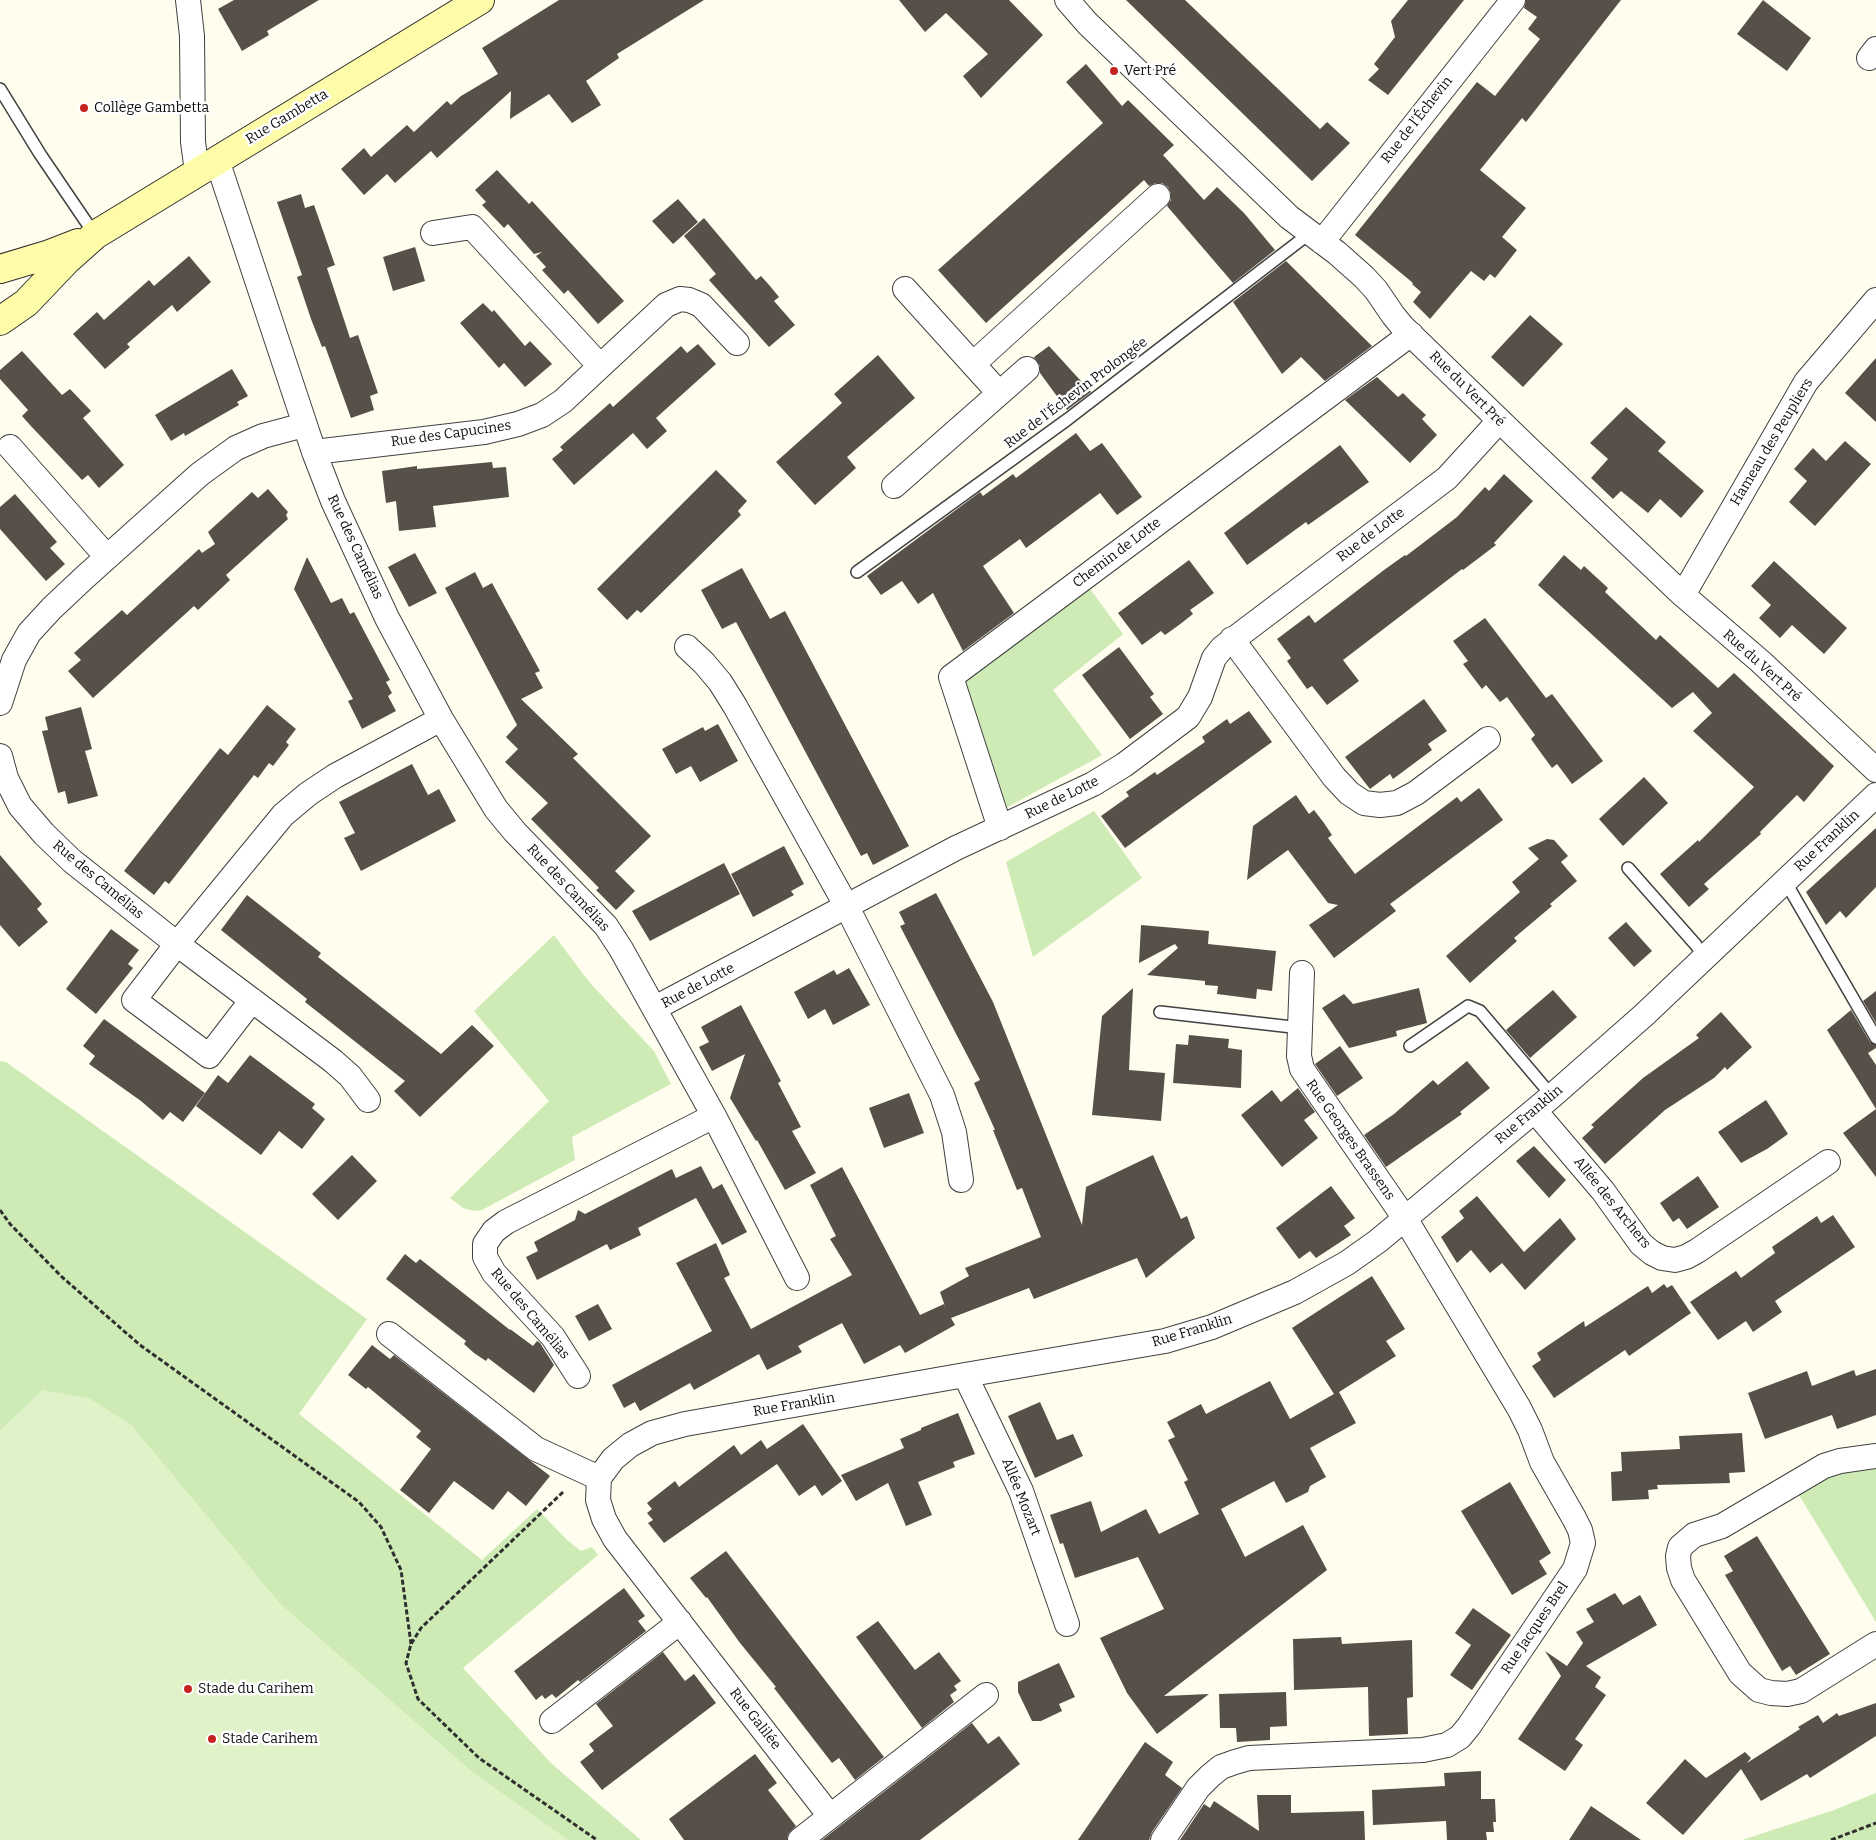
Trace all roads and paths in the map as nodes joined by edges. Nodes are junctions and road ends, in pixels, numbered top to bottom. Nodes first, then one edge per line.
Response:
1 (188, 0) edge
2 (480, 0) edge
3 (1067, 0) edge
4 (1512, 0) edge
5 (0, 89) edge
6 (207, 166) junction
7 (1158, 196) dead end
8 (433, 233) dead end
9 (95, 235) junction
10 (1316, 237) junction
11 (0, 270) edge
12 (905, 289) dead end
13 (1876, 300) edge
14 (0, 321) edge
15 (1411, 334) junction
16 (737, 343) dead end
17 (973, 364) junction
18 (600, 366) junction
19 (1027, 369) dead end
20 (999, 393) junction
21 (1499, 421) junction
22 (304, 425) junction
23 (10, 447) dead end
24 (314, 452) junction
25 (894, 486) dead end
26 (107, 557) junction
27 (857, 572) dead end
28 (1683, 596) junction
29 (1232, 639) junction
30 (687, 647) dead end
31 (0, 703) edge
32 (441, 719) junction
33 (1488, 739) dead end
34 (0, 756) edge
35 (1876, 770) edge
36 (1876, 795) edge
37 (1000, 828) junction
38 (1628, 868) dead end
39 (1785, 881) junction
40 (847, 907) junction
41 (177, 944) junction
42 (1704, 957) junction
43 (1302, 973) dead end
44 (252, 1000) junction
45 (655, 1008) junction
46 (1160, 1012) dead end
47 (1301, 1028) junction
48 (1876, 1038) edge
49 (1410, 1046) dead end
50 (368, 1100) dead end
51 (1543, 1103) junction
52 (714, 1116) junction
53 (1828, 1162) dead end
54 (961, 1180) dead end
55 (0, 1210) edge
56 (1406, 1220) junction
57 (797, 1278) dead end
58 (389, 1334) dead end
59 (965, 1374) junction
60 (578, 1376) dead end
61 (1876, 1456) edge
62 (592, 1475) junction
63 (680, 1622) junction
64 (1067, 1624) dead end
65 (412, 1644) junction
66 (1876, 1644) edge
67 (986, 1695) dead end
68 (552, 1722) dead end
69 (830, 1816) junction
70 (1876, 1824) edge
71 (597, 1840) edge
72 (800, 1840) edge
73 (1163, 1840) edge
74 (1831, 1840) edge

1 - 6 street, Rue des Camélias
2 - 6 street, Rue Gambetta
3 - 10 street, Rue du Vert Pré
4 - 10 street, Rue de l'Échevin
5 - 9 lane
6 - 9 street, Rue Gambetta
6 - 22 street, Rue des Camélias
7 - 17 street
8 - 18 street
9 - 11 street, Rue Gambetta
9 - 14 street, Rue Gambetta
10 - 15 street, Rue du Vert Pré
10 - 27 lane, Rue de l'Échevin Prolongée
12 - 17 street
13 - 28 street, Hameau des Peupliers
15 - 21 street, Rue du Vert Pré
15 - 37 street, Chemin de Lotte
16 - 18 street, Rue des Capucines
17 - 20 street
18 - 24 street, Rue des Capucines
19 - 20 street
20 - 25 street
21 - 28 street, Rue du Vert Pré
21 - 29 street, Rue de Lotte
22 - 24 street, Rue des Camélias
22 - 26 street
23 - 26 street
24 - 32 street, Rue des Camélias
26 - 31 street
28 - 35 street, Rue du Vert Pré
29 - 33 street
29 - 37 street, Rue de Lotte
30 - 40 street
32 - 41 street
32 - 45 street, Rue des Camélias
34 - 41 street, Rue des Camélias
36 - 39 street, Rue Franklin
37 - 40 street, Rue de Lotte
38 - 42 lane
39 - 42 street, Rue Franklin
39 - 48 lane
40 - 45 street, Rue de Lotte
40 - 54 street
41 - 44 street, Rue des Camélias
41 - 44 street
42 - 51 street, Rue Franklin
43 - 47 street, Rue Georges Brassens
44 - 50 street, Rue des Camélias
45 - 52 street, Rue des Camélias
46 - 47 lane
47 - 56 street, Rue Georges Brassens
49 - 51 lane
51 - 53 street, Allée des Archers
51 - 56 street, Rue Franklin
52 - 57 street, Rue des Camélias
52 - 60 street, Rue des Camélias
55 - 65 path
56 - 59 street, Rue Franklin
56 - 73 street, Rue Jacques Brel
58 - 62 street
59 - 62 street, Rue Franklin
59 - 64 street, Allée Mozart
61 - 66 street
62 - 63 street, Rue Galilée
62 - 65 path
63 - 68 street
63 - 69 street, Rue Galilée
65 - 71 path
67 - 69 street
69 - 72 street
70 - 74 path

